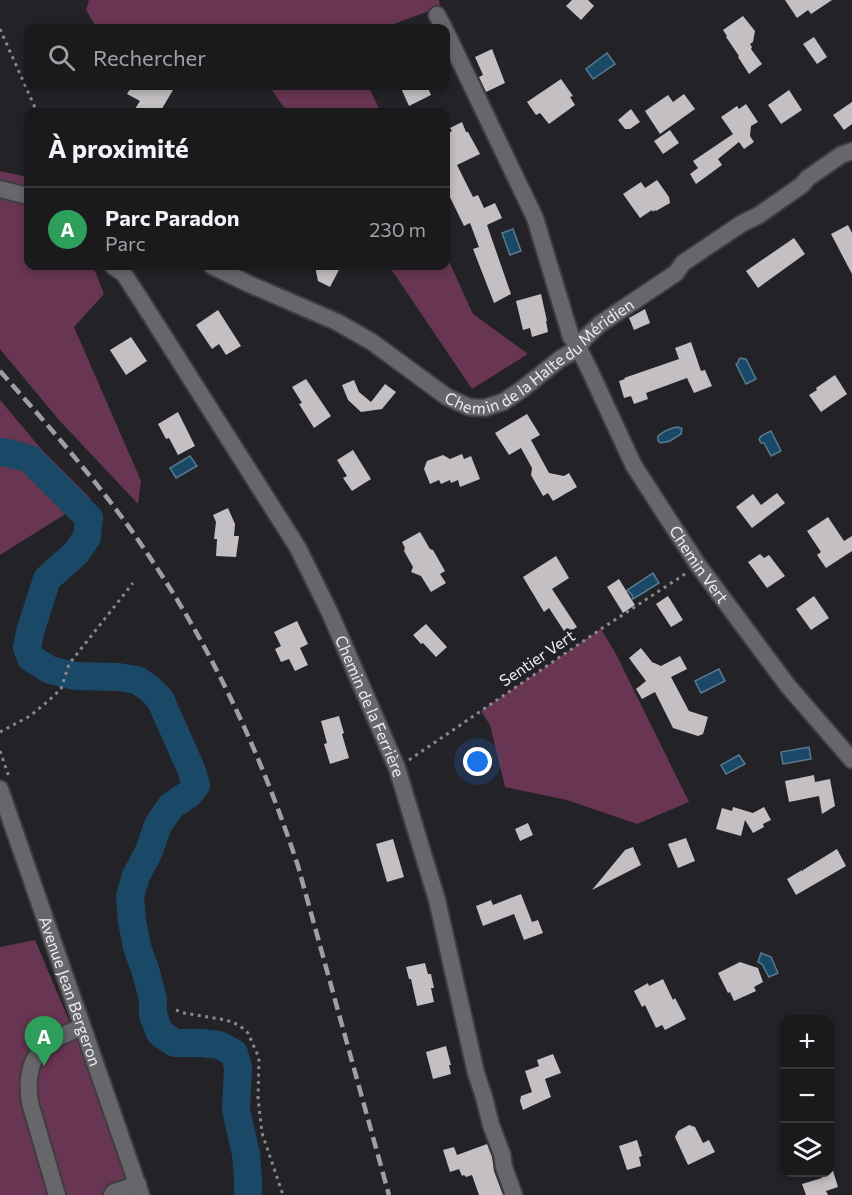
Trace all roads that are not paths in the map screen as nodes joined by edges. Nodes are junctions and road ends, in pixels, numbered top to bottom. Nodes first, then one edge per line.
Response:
1 (450, 42) edge
2 (852, 151) edge
3 (0, 189) edge
4 (24, 195) edge
5 (118, 270) edge
6 (220, 270) edge
7 (578, 347) junction
8 (852, 760) edge
9 (0, 789) edge
10 (82, 1027) junction
11 (140, 1190) edge
12 (57, 1195) edge
13 (112, 1195) edge
14 (514, 1195) edge

1 - 7 street, Chemin Vert
2 - 7 street, Chemin de la Halte du Méridien
3 - 4 street
5 - 14 street, Chemin de la Ferrière
6 - 7 street, Chemin de la Halte du Méridien
7 - 8 street, Chemin Vert
9 - 10 street, Avenue Jean Bergeron
10 - 11 street, Avenue Jean Bergeron
10 - 12 street
11 - 13 street

